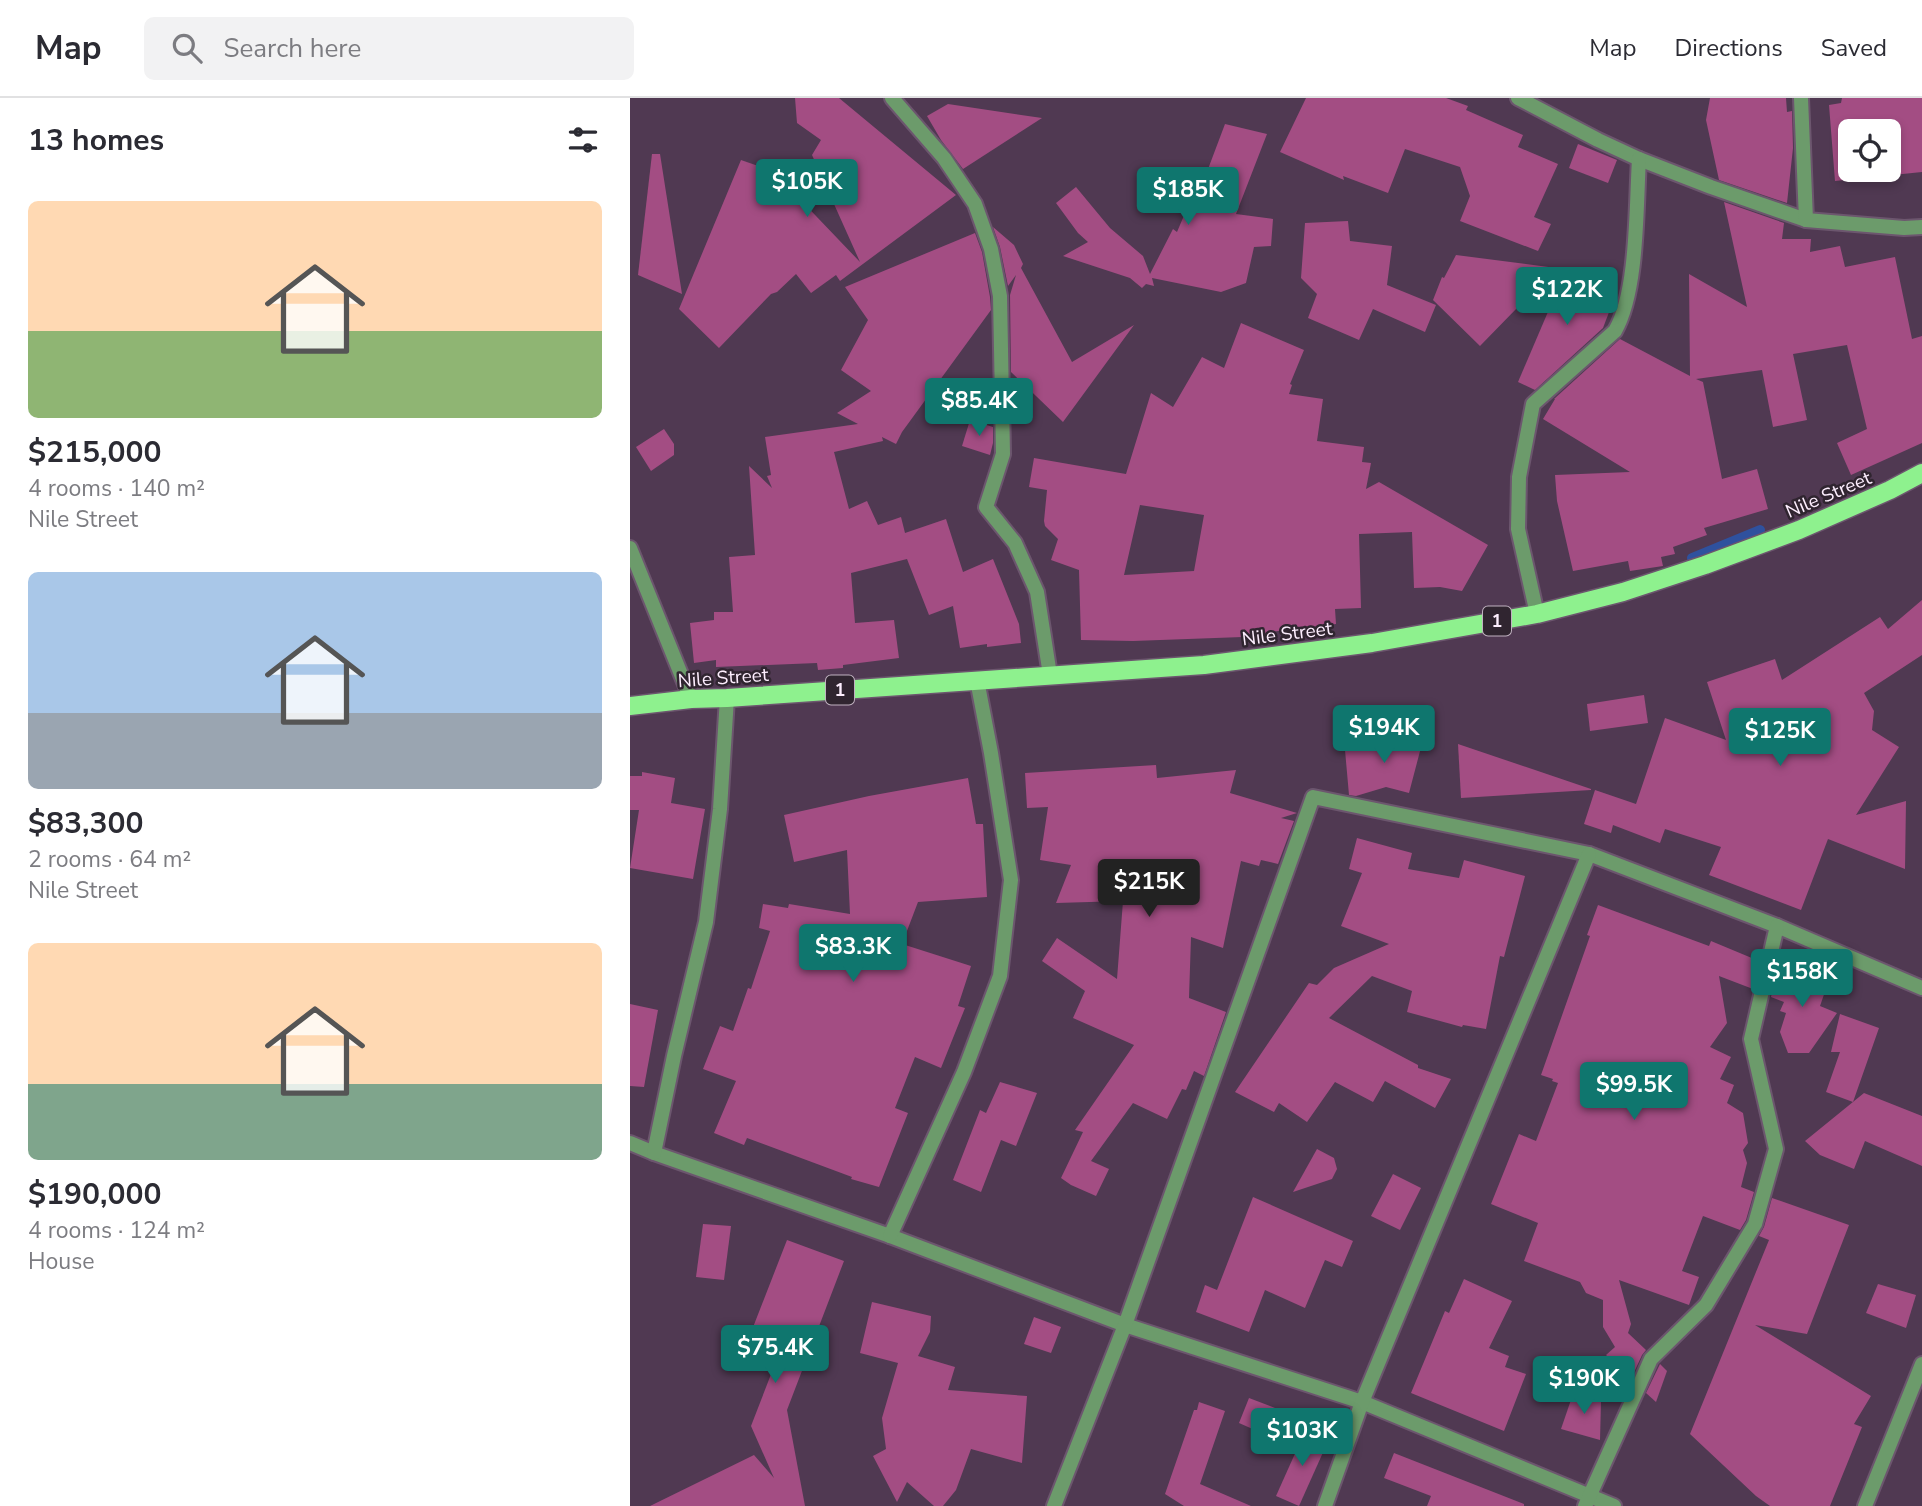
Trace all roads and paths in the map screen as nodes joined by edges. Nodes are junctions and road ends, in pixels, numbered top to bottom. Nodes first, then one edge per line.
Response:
1 (892, 98) edge
2 (1518, 98) edge
3 (1801, 98) edge
4 (1639, 159) junction
5 (1806, 220) junction
6 (1922, 227) edge
7 (1922, 473) edge
8 (630, 548) edge
9 (1537, 614) junction
10 (1050, 676) junction
11 (977, 680) junction
12 (727, 698) junction
13 (691, 699) junction
14 (630, 706) edge
15 (1589, 854) junction
16 (1777, 926) junction
17 (1922, 988) edge
18 (630, 1143) edge
19 (653, 1153) junction
20 (890, 1236) junction
21 (1125, 1325) junction
22 (1922, 1364) edge
23 (1362, 1402) junction
24 (1587, 1501) edge
25 (1054, 1506) edge
26 (1325, 1506) edge
27 (1614, 1506) edge
28 (1865, 1506) edge

1 - 10 street
2 - 4 street
3 - 5 street
4 - 5 street
4 - 9 street
5 - 6 street
7 - 9 main road, Nile Street / 1
8 - 13 street
9 - 10 main road, Nile Street / 1
10 - 11 main road, Nile Street / 1
11 - 12 main road, Nile Street / 1
11 - 20 street
12 - 13 main road, Nile Street / 1
12 - 19 street
13 - 14 main road, Nile Street / 1
15 - 16 street
15 - 21 street
15 - 23 street
16 - 17 street
16 - 24 street
18 - 19 street
19 - 20 street
20 - 21 street
21 - 23 street
21 - 25 street
22 - 28 street
23 - 24 street
23 - 26 street
24 - 27 street

